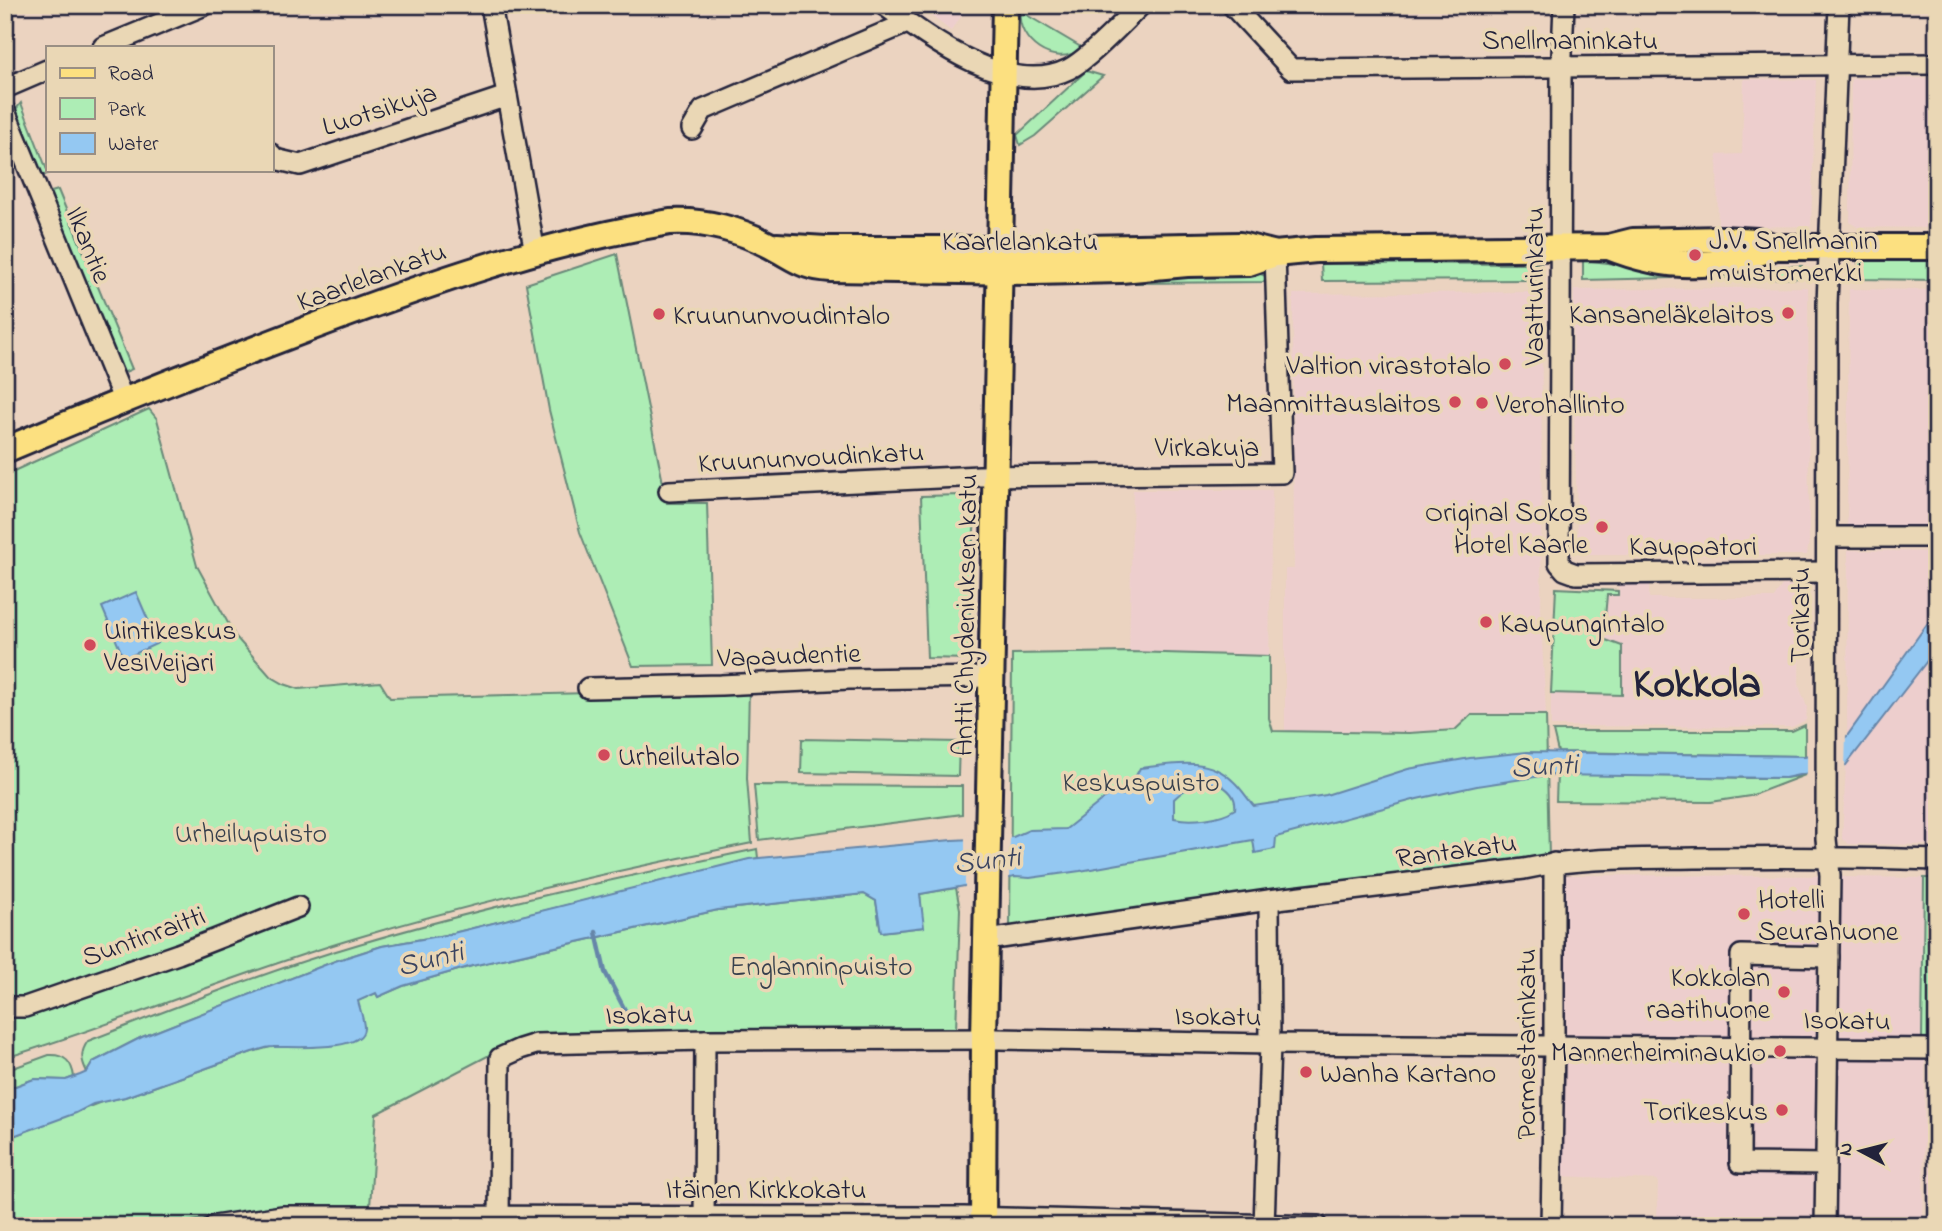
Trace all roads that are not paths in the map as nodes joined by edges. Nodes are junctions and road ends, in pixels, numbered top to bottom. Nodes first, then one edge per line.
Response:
1 (205, 5) edge
2 (491, 5) edge
3 (884, 5) edge
4 (1005, 5) edge
5 (1141, 5) edge
6 (1232, 5) edge
7 (1564, 5) edge
8 (1839, 5) edge
9 (907, 23) junction
10 (105, 46) edge
11 (1937, 64) edge
12 (1837, 66) junction
13 (1562, 67) junction
14 (46, 71) edge
15 (1005, 73) junction
16 (5, 88) edge
17 (507, 96) junction
18 (5, 111) edge
19 (692, 129) dead end
20 (273, 156) edge
21 (1830, 247) junction
22 (1937, 247) edge
23 (1561, 248) junction
24 (535, 253) junction
25 (1275, 254) junction
26 (1001, 260) junction
27 (123, 399) junction
28 (5, 450) edge
29 (997, 476) junction
30 (669, 491) dead end
31 (1826, 537) junction
32 (1937, 537) edge
33 (1561, 566) joint
34 (1827, 572) junction
35 (992, 677) junction
36 (588, 688) dead end
37 (1828, 856) junction
38 (1937, 859) edge
39 (1554, 863) junction
40 (1269, 900) junction
41 (298, 907) dead end
42 (986, 940) junction
43 (1829, 957) junction
44 (5, 1007) edge
45 (984, 1039) junction
46 (705, 1040) junction
47 (1270, 1044) junction
48 (1554, 1045) junction
49 (1741, 1046) junction
50 (1828, 1047) junction
51 (1937, 1049) edge
52 (1826, 1164) junction
53 (499, 1221) edge
54 (704, 1221) edge
55 (983, 1222) edge
56 (1264, 1225) edge
57 (214, 1226) edge
58 (1318, 1226) edge
59 (1550, 1226) edge
60 (1825, 1226) edge

1 - 10 street
2 - 17 street
3 - 9 street
4 - 15 main road, Antti Chydeniuksen katu
5 - 15 street
6 - 13 street, Snellmaninkatu
7 - 13 street, Vaatturinkatu
8 - 12 street, Torikatu
9 - 15 street
9 - 19 street
11 - 12 street, Snellmaninkatu
12 - 13 street, Snellmaninkatu
12 - 21 street, Torikatu
13 - 23 street, Vaatturinkatu
14 - 16 street
15 - 26 main road, Antti Chydeniuksen katu
17 - 20 street, Luotsikuja
17 - 24 street
18 - 27 street, Ilkantie
21 - 22 main road, Kaarlelankatu
21 - 23 main road, Kaarlelankatu
21 - 31 street, Torikatu
23 - 25 main road, Kaarlelankatu
23 - 33 street, Vaatturinkatu
24 - 26 main road, Kaarlelankatu
24 - 27 main road, Kaarlelankatu
25 - 26 main road, Kaarlelankatu
25 - 29 street, Virkakuja
26 - 29 main road, Antti Chydeniuksen katu
27 - 28 main road, Kaarlelankatu
29 - 30 street, Kruununvoudinkatu
29 - 35 main road, Antti Chydeniuksen katu
31 - 32 street
31 - 34 street, Torikatu
33 - 34 street, Kauppatori
34 - 37 street, Torikatu
35 - 36 street, Vapaudentie
35 - 42 main road, Antti Chydeniuksen katu
37 - 38 street, Rantakatu
37 - 39 street, Rantakatu
37 - 43 street, Torikatu
39 - 40 street, Rantakatu
39 - 48 street, Pormestarinkatu
40 - 42 street, Rantakatu
40 - 47 street
41 - 44 street, Suntinraitti
42 - 45 main road, Antti Chydeniuksen katu
43 - 49 street
43 - 50 street, Torikatu
45 - 46 street, Isokatu
45 - 47 street, Isokatu
45 - 55 main road, Antti Chydeniuksen katu
46 - 53 street, Isokatu
46 - 54 street
47 - 48 street, Isokatu
47 - 56 street
48 - 49 street, Isokatu
48 - 59 street, Pormestarinkatu
49 - 50 street, Isokatu
49 - 52 street
50 - 51 street, Isokatu
50 - 52 street, Torikatu
52 - 60 street, Torikatu
53 - 54 street, Itäinen Kirkkokatu
53 - 57 street, Itäinen Kirkkokatu
54 - 55 street, Itäinen Kirkkokatu
55 - 56 street, Itäinen Kirkkokatu
56 - 58 street, Itäinen Kirkkokatu

